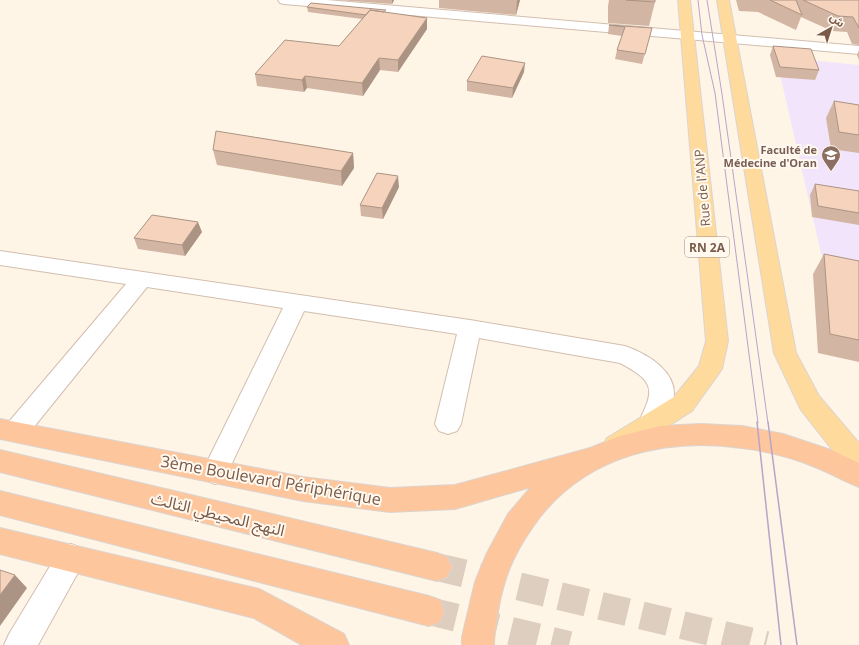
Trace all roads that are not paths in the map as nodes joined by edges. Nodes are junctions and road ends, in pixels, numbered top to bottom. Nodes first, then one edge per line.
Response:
1 (284, 0) edge
2 (684, 0) edge
3 (723, 0) edge
4 (687, 34) junction
5 (721, 37) junction
6 (859, 50) edge
7 (0, 258) edge
8 (142, 279) junction
9 (297, 302) junction
10 (470, 328) junction
11 (448, 424) dead end
12 (650, 425) junction
13 (8, 430) edge
14 (615, 447) junction
15 (588, 459) junction
16 (859, 460) edge
17 (0, 461) edge
18 (215, 472) junction
19 (859, 475) edge
20 (0, 503) edge
21 (0, 541) edge
22 (71, 558) junction
23 (437, 567) tunnel mouth
24 (429, 611) tunnel mouth
25 (20, 645) edge
26 (333, 645) edge
27 (478, 645) edge

1 - 4 street
2 - 4 main road, Rue de l'ANP / RN 2A
3 - 5 main road
4 - 5 street
4 - 12 main road, Rue de l'ANP / RN 2A
5 - 6 street
5 - 16 main road
7 - 8 street
8 - 9 street
8 - 13 street
9 - 10 street
9 - 18 street
10 - 11 street
10 - 12 street
12 - 14 main road, Rue de l'ANP / RN 2A
13 - 18 highway, 3ème Boulevard Périphérique
14 - 15 highway
14 - 19 highway
15 - 18 highway, 3ème Boulevard Périphérique
15 - 27 highway
17 - 23 highway, النهج المحيطي الثالث
20 - 24 highway
21 - 22 highway
22 - 25 street
22 - 26 highway

